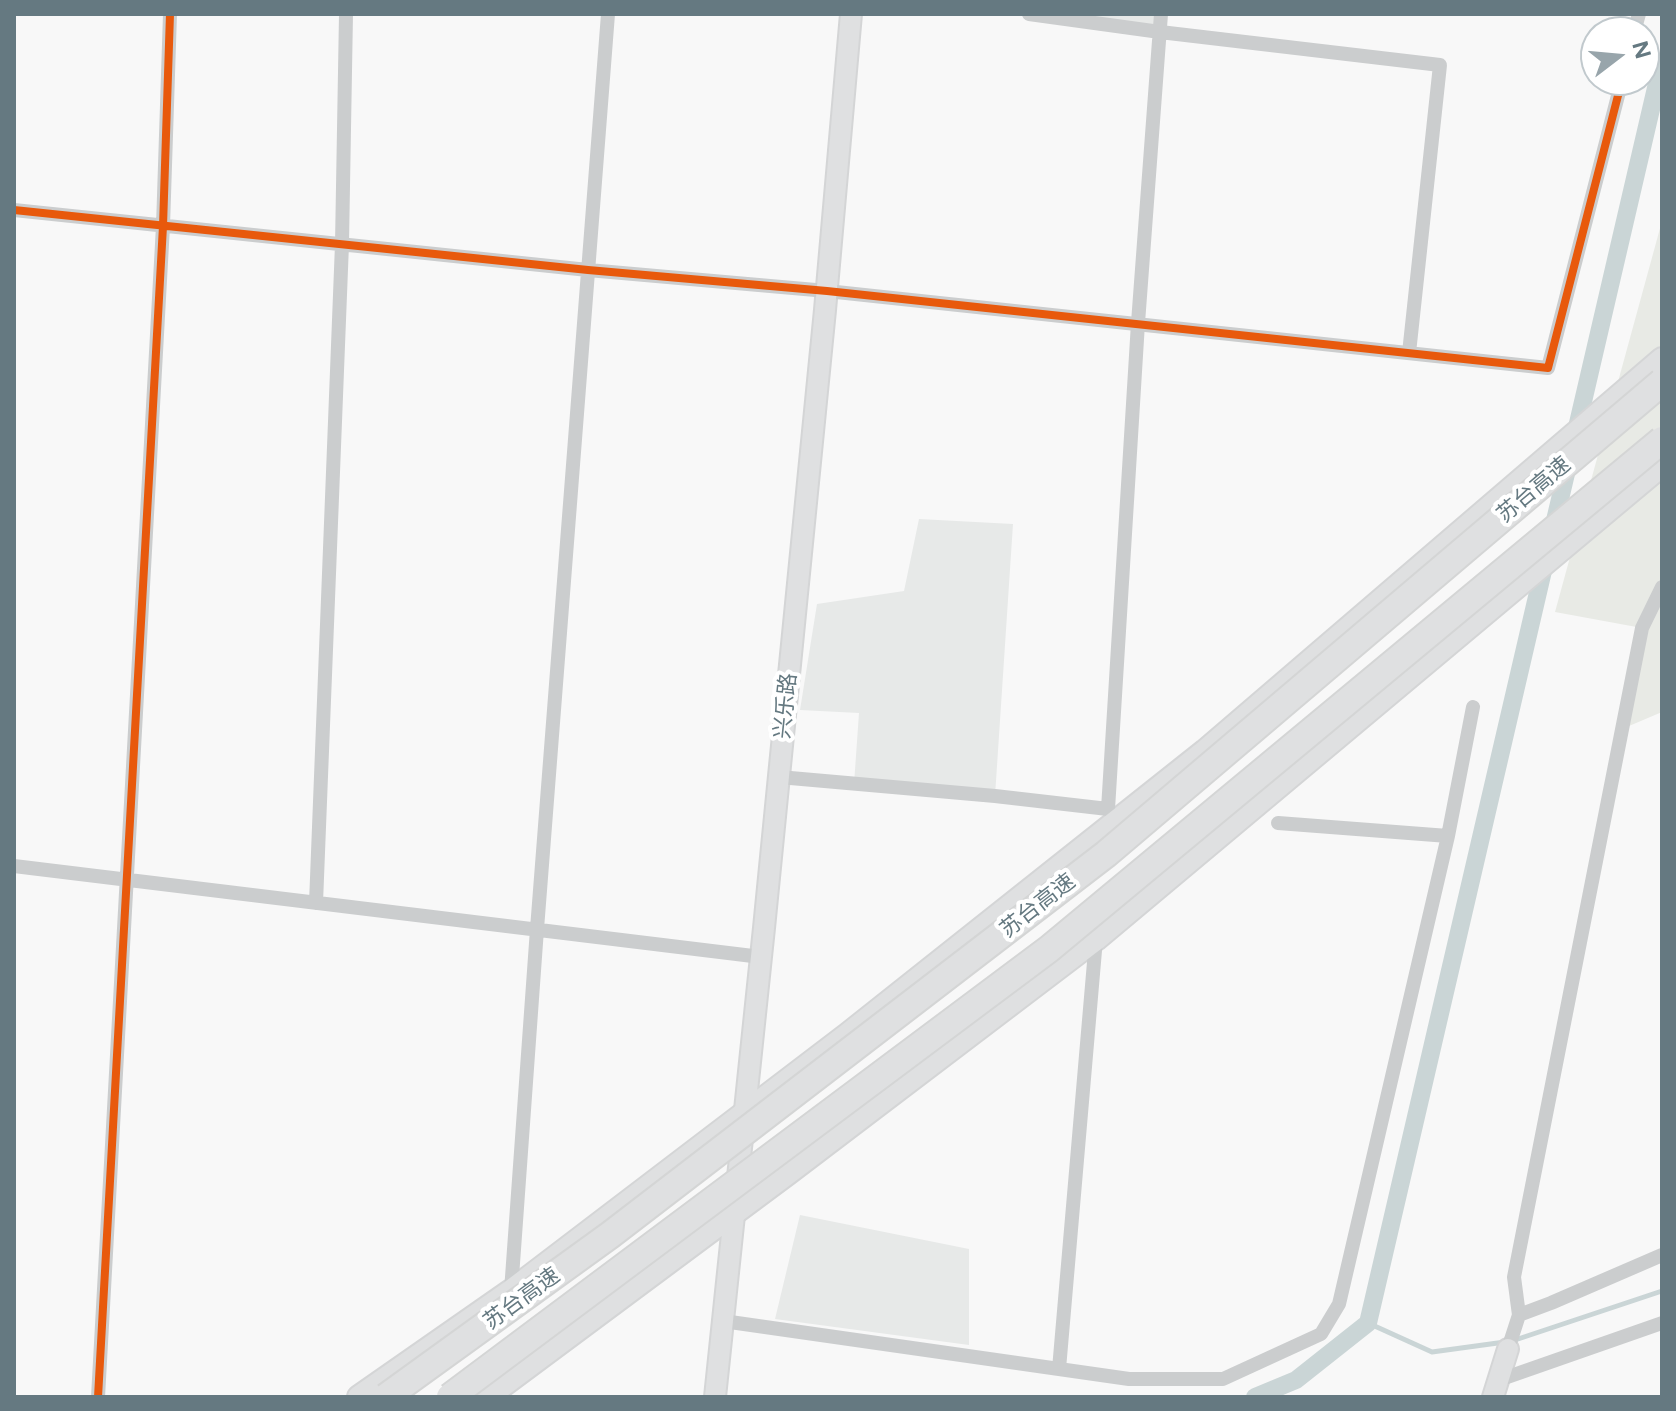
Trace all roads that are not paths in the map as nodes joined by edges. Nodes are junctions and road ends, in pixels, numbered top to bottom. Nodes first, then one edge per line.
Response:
1 (170, 14) edge
2 (346, 14) edge
3 (608, 14) edge
4 (851, 14) edge
5 (1029, 14) edge
6 (1161, 14) edge
7 (1060, 16) edge
8 (1160, 32) junction
9 (1618, 96) edge
10 (14, 210) edge
11 (163, 226) junction
12 (342, 244) junction
13 (588, 270) junction
14 (827, 291) junction
15 (1138, 323) junction
16 (1409, 353) junction
17 (1662, 359) edge
18 (1662, 382) edge
19 (1662, 440) edge
20 (1662, 465) edge
21 (1662, 587) edge
22 (1473, 707) dead end
23 (779, 777) junction
24 (1278, 823) dead end
25 (1448, 836) junction
26 (14, 866) edge
27 (127, 879) junction
28 (316, 903) junction
29 (537, 929) junction
30 (1096, 939) junction
31 (761, 957) junction
32 (745, 1111) junction
33 (734, 1213) junction
34 (1662, 1255) edge
35 (511, 1291) junction
36 (1519, 1315) junction
37 (723, 1321) junction
38 (1662, 1323) edge
39 (1511, 1341) joint
40 (1059, 1369) junction
41 (1496, 1388) edge
42 (495, 1394) edge
43 (98, 1397) edge
44 (359, 1397) edge
45 (386, 1397) edge
46 (450, 1397) edge
47 (715, 1397) edge

1 - 11 street
2 - 12 street
3 - 13 street
4 - 14 main road, 兴乐路
5 - 7 street
6 - 8 street
7 - 8 street
8 - 15 street
8 - 16 street
9 - 16 street
10 - 11 street
11 - 12 street
11 - 27 street
12 - 13 street
12 - 28 street
13 - 14 street
13 - 29 street
14 - 15 street
14 - 23 main road, 兴乐路
15 - 16 street
15 - 23 street
17 - 32 main road
18 - 45 highway, 苏台高速, bridge
19 - 46 highway, 苏台高速, bridge
20 - 30 main road
21 - 36 street
22 - 25 street
23 - 31 main road, 兴乐路
24 - 25 street
25 - 40 street
26 - 27 street
27 - 28 street
27 - 43 street
28 - 29 street
29 - 31 street
29 - 35 street
30 - 33 main road
30 - 40 street
31 - 32 main road, 兴乐路
32 - 33 main road, 兴乐路
32 - 35 main road
33 - 37 main road, 兴乐路
33 - 42 main road
34 - 36 street
35 - 44 main road
36 - 39 street
37 - 40 street
37 - 47 main road, 兴乐路
38 - 41 street
39 - 41 main road

